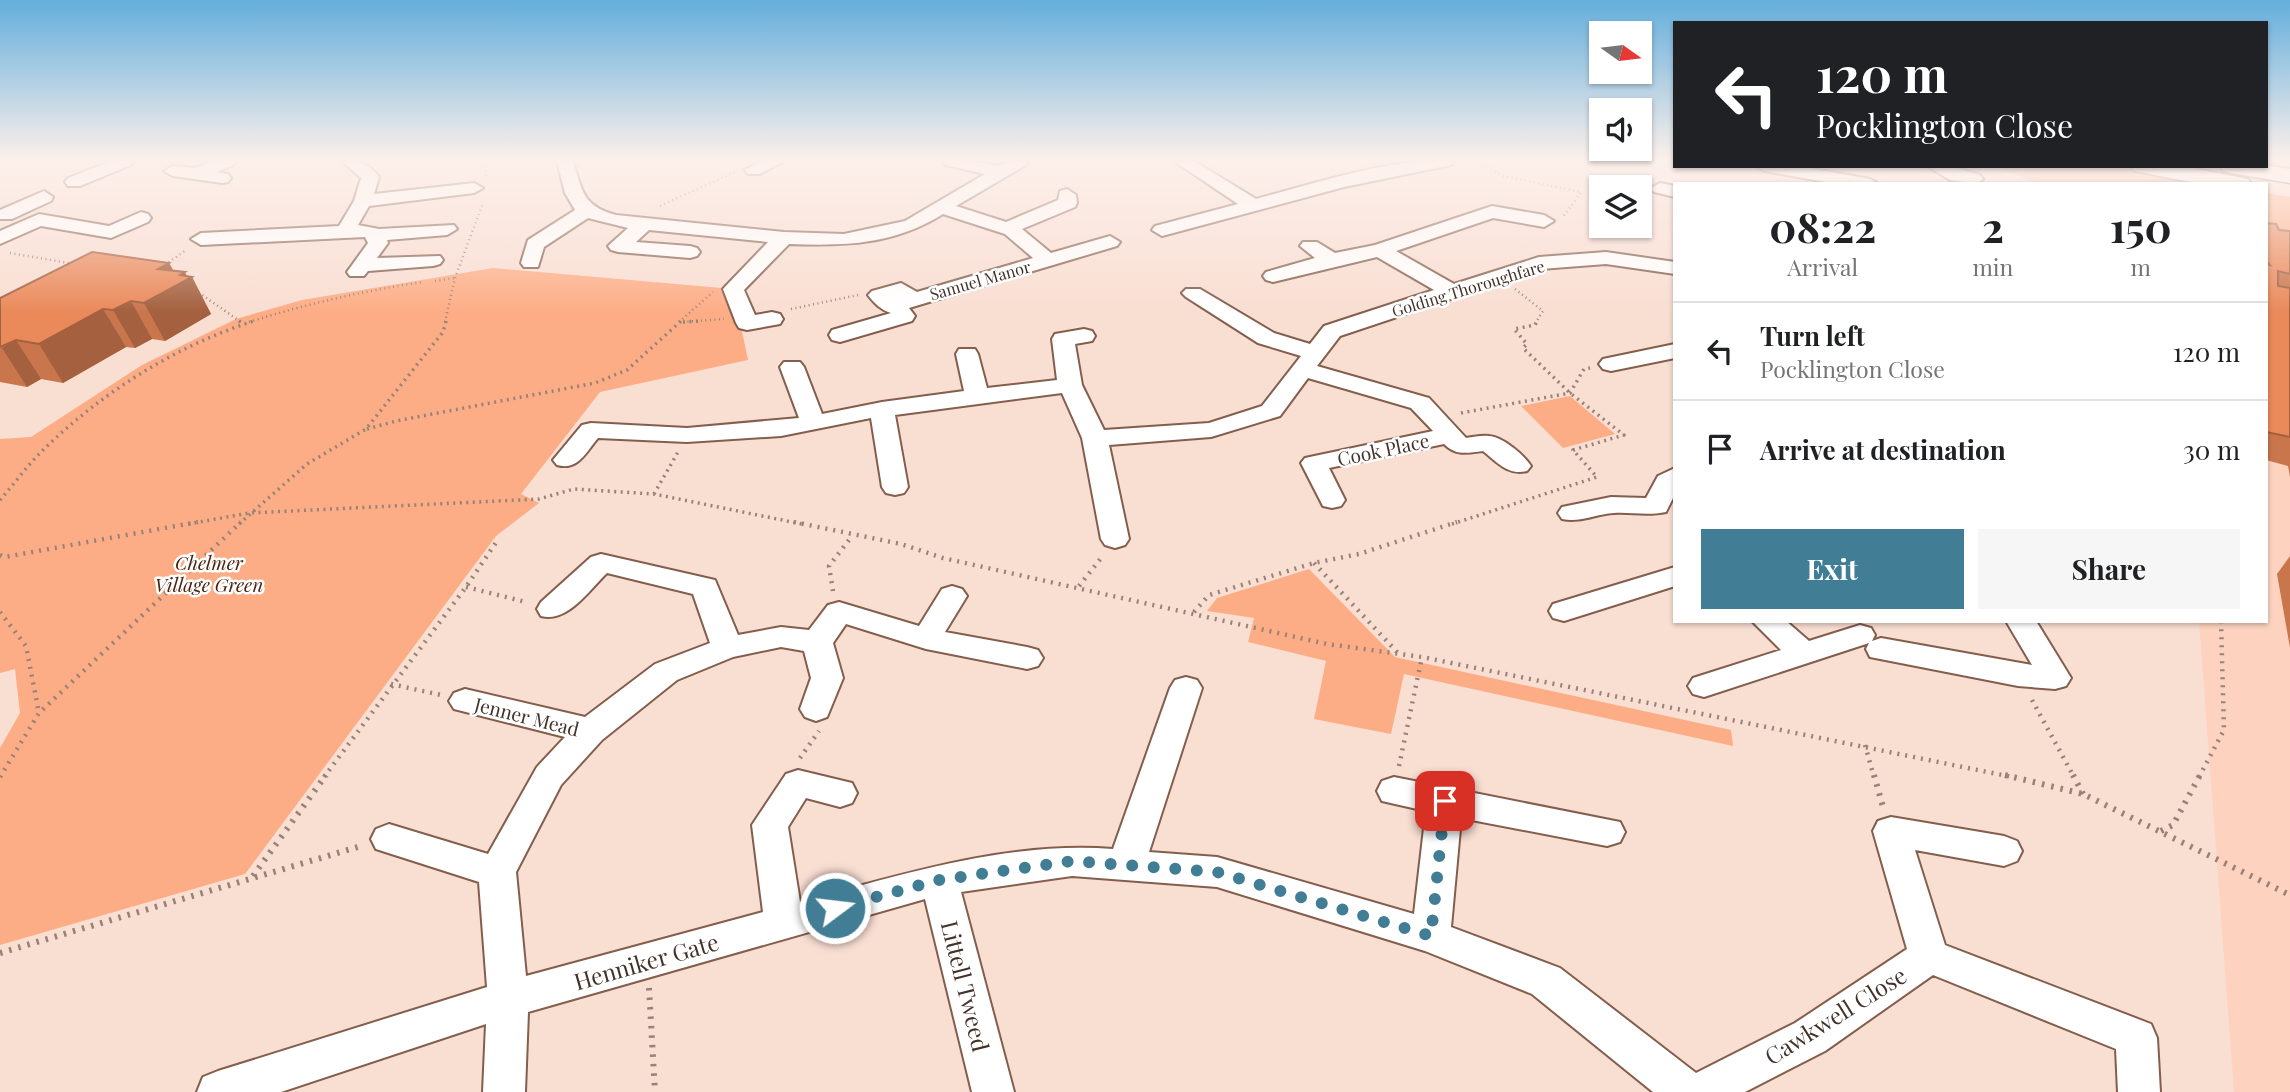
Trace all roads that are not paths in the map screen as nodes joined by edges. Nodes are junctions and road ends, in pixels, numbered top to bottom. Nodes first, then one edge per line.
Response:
1 (12, 212) edge
2 (356, 212) edge
3 (585, 212) edge
4 (589, 212) edge
5 (935, 212) edge
6 (954, 212) edge
7 (1046, 212) edge
8 (1227, 212) edge
9 (141, 218) dead end
10 (38, 220) junction
11 (1544, 221) dead end
12 (639, 223) junction
13 (447, 229) dead end
14 (1008, 229) junction
15 (1162, 230) dead end
16 (345, 231) junction
17 (375, 235) junction
18 (0, 237) edge
19 (784, 238) junction
20 (201, 239) road end
21 (877, 242) junction
22 (1110, 242) dead end
23 (907, 243) dead end
24 (1310, 246) dead end
25 (1380, 250) junction
26 (690, 253) dead end
27 (825, 253) dead end
28 (433, 260) dead end
29 (1048, 260) junction
30 (1332, 260) junction
31 (531, 263) dead end
32 (1673, 268) edge
33 (1273, 276) dead end
34 (1452, 292) junction
35 (1193, 293) dead end
36 (772, 319) dead end
37 (839, 335) dead end
38 (1084, 336) dead end
39 (1673, 351) edge
40 (967, 354) dead end
41 (1310, 361) junction
42 (1611, 364) dead end
43 (792, 367) dead end
44 (1070, 385) junction
45 (977, 397) junction
46 (882, 410) junction
47 (813, 423) junction
48 (1442, 426) junction
49 (1095, 438) junction
50 (566, 460) dead end
51 (1518, 466) dead end
52 (1673, 478) edge
53 (895, 487) dead end
54 (1332, 500) dead end
55 (1572, 513) dead end
56 (1665, 514) edge
57 (1115, 539) road end
58 (1673, 577) edge
59 (952, 596) dead end
60 (552, 609) road end
61 (1564, 611) dead end
62 (1769, 623) edge
63 (2022, 623) edge
64 (926, 639) junction
65 (817, 642) junction
66 (727, 648) junction
67 (1805, 654) junction
68 (1027, 657) dead end
69 (1703, 686) dead end
70 (1186, 688) dead end
71 (465, 701) road end
72 (816, 709) road end
73 (590, 731) junction
74 (1394, 791) road end
75 (840, 793) dead end
76 (1445, 801) junction
77 (1607, 832) dead end
78 (389, 839) road end
79 (2004, 851) dead end
80 (1126, 865) junction
81 (497, 872) junction
82 (939, 880) junction
83 (784, 923) junction
84 (1431, 936) junction
85 (1929, 956) junction
86 (508, 999) junction
87 (285, 1081) edge
88 (218, 1092) edge
89 (504, 1092) edge
90 (993, 1092) edge
91 (1686, 1092) edge
92 (1702, 1092) edge
93 (2139, 1092) edge

1 - 10 street
2 - 16 street
3 - 31 street
4 - 12 street
5 - 21 street
6 - 14 street, Samuel Manor
7 - 14 street
8 - 15 street
9 - 10 street
10 - 18 street
11 - 25 street
12 - 19 street
12 - 26 street
13 - 17 street
14 - 29 street, Samuel Manor
16 - 17 street
16 - 20 street
17 - 28 street
19 - 21 street
19 - 36 street
21 - 23 street
21 - 27 street
22 - 29 street, Samuel Manor
24 - 30 street
25 - 30 street
25 - 34 street
29 - 37 street, Samuel Manor
30 - 33 street
32 - 34 street, Golding Thoroughfare
34 - 41 street, Golding Thoroughfare
35 - 41 street
38 - 44 street
39 - 42 street
40 - 45 street
41 - 48 street, Cook Place
41 - 49 street, Golding Thoroughfare
43 - 47 street
44 - 45 street
44 - 49 street
45 - 46 street
46 - 47 street
46 - 53 street
47 - 50 street
48 - 51 street, Cook Place
48 - 54 street, Cook Place
49 - 57 street
52 - 56 street
55 - 56 street
58 - 61 street
59 - 64 street
60 - 66 street
62 - 67 street
63 - 67 street
64 - 65 street
64 - 68 street
65 - 66 street, Jenner Mead
65 - 72 street
66 - 73 street, Jenner Mead
67 - 69 street
70 - 80 street
71 - 73 street, Jenner Mead
73 - 81 street, Jenner Mead
74 - 76 street
75 - 83 street
76 - 77 street
76 - 84 street
78 - 81 street
79 - 85 street
80 - 82 street, Henniker Gate
80 - 84 street, Henniker Gate
81 - 86 street
82 - 83 street, Henniker Gate
82 - 90 street, Littell Tweed
83 - 86 street, Henniker Gate
84 - 91 street, Henniker Gate
85 - 92 street, Cawkwell Close
85 - 93 street
86 - 87 street, Henniker Gate
86 - 89 street
87 - 88 street, Henniker Gate

